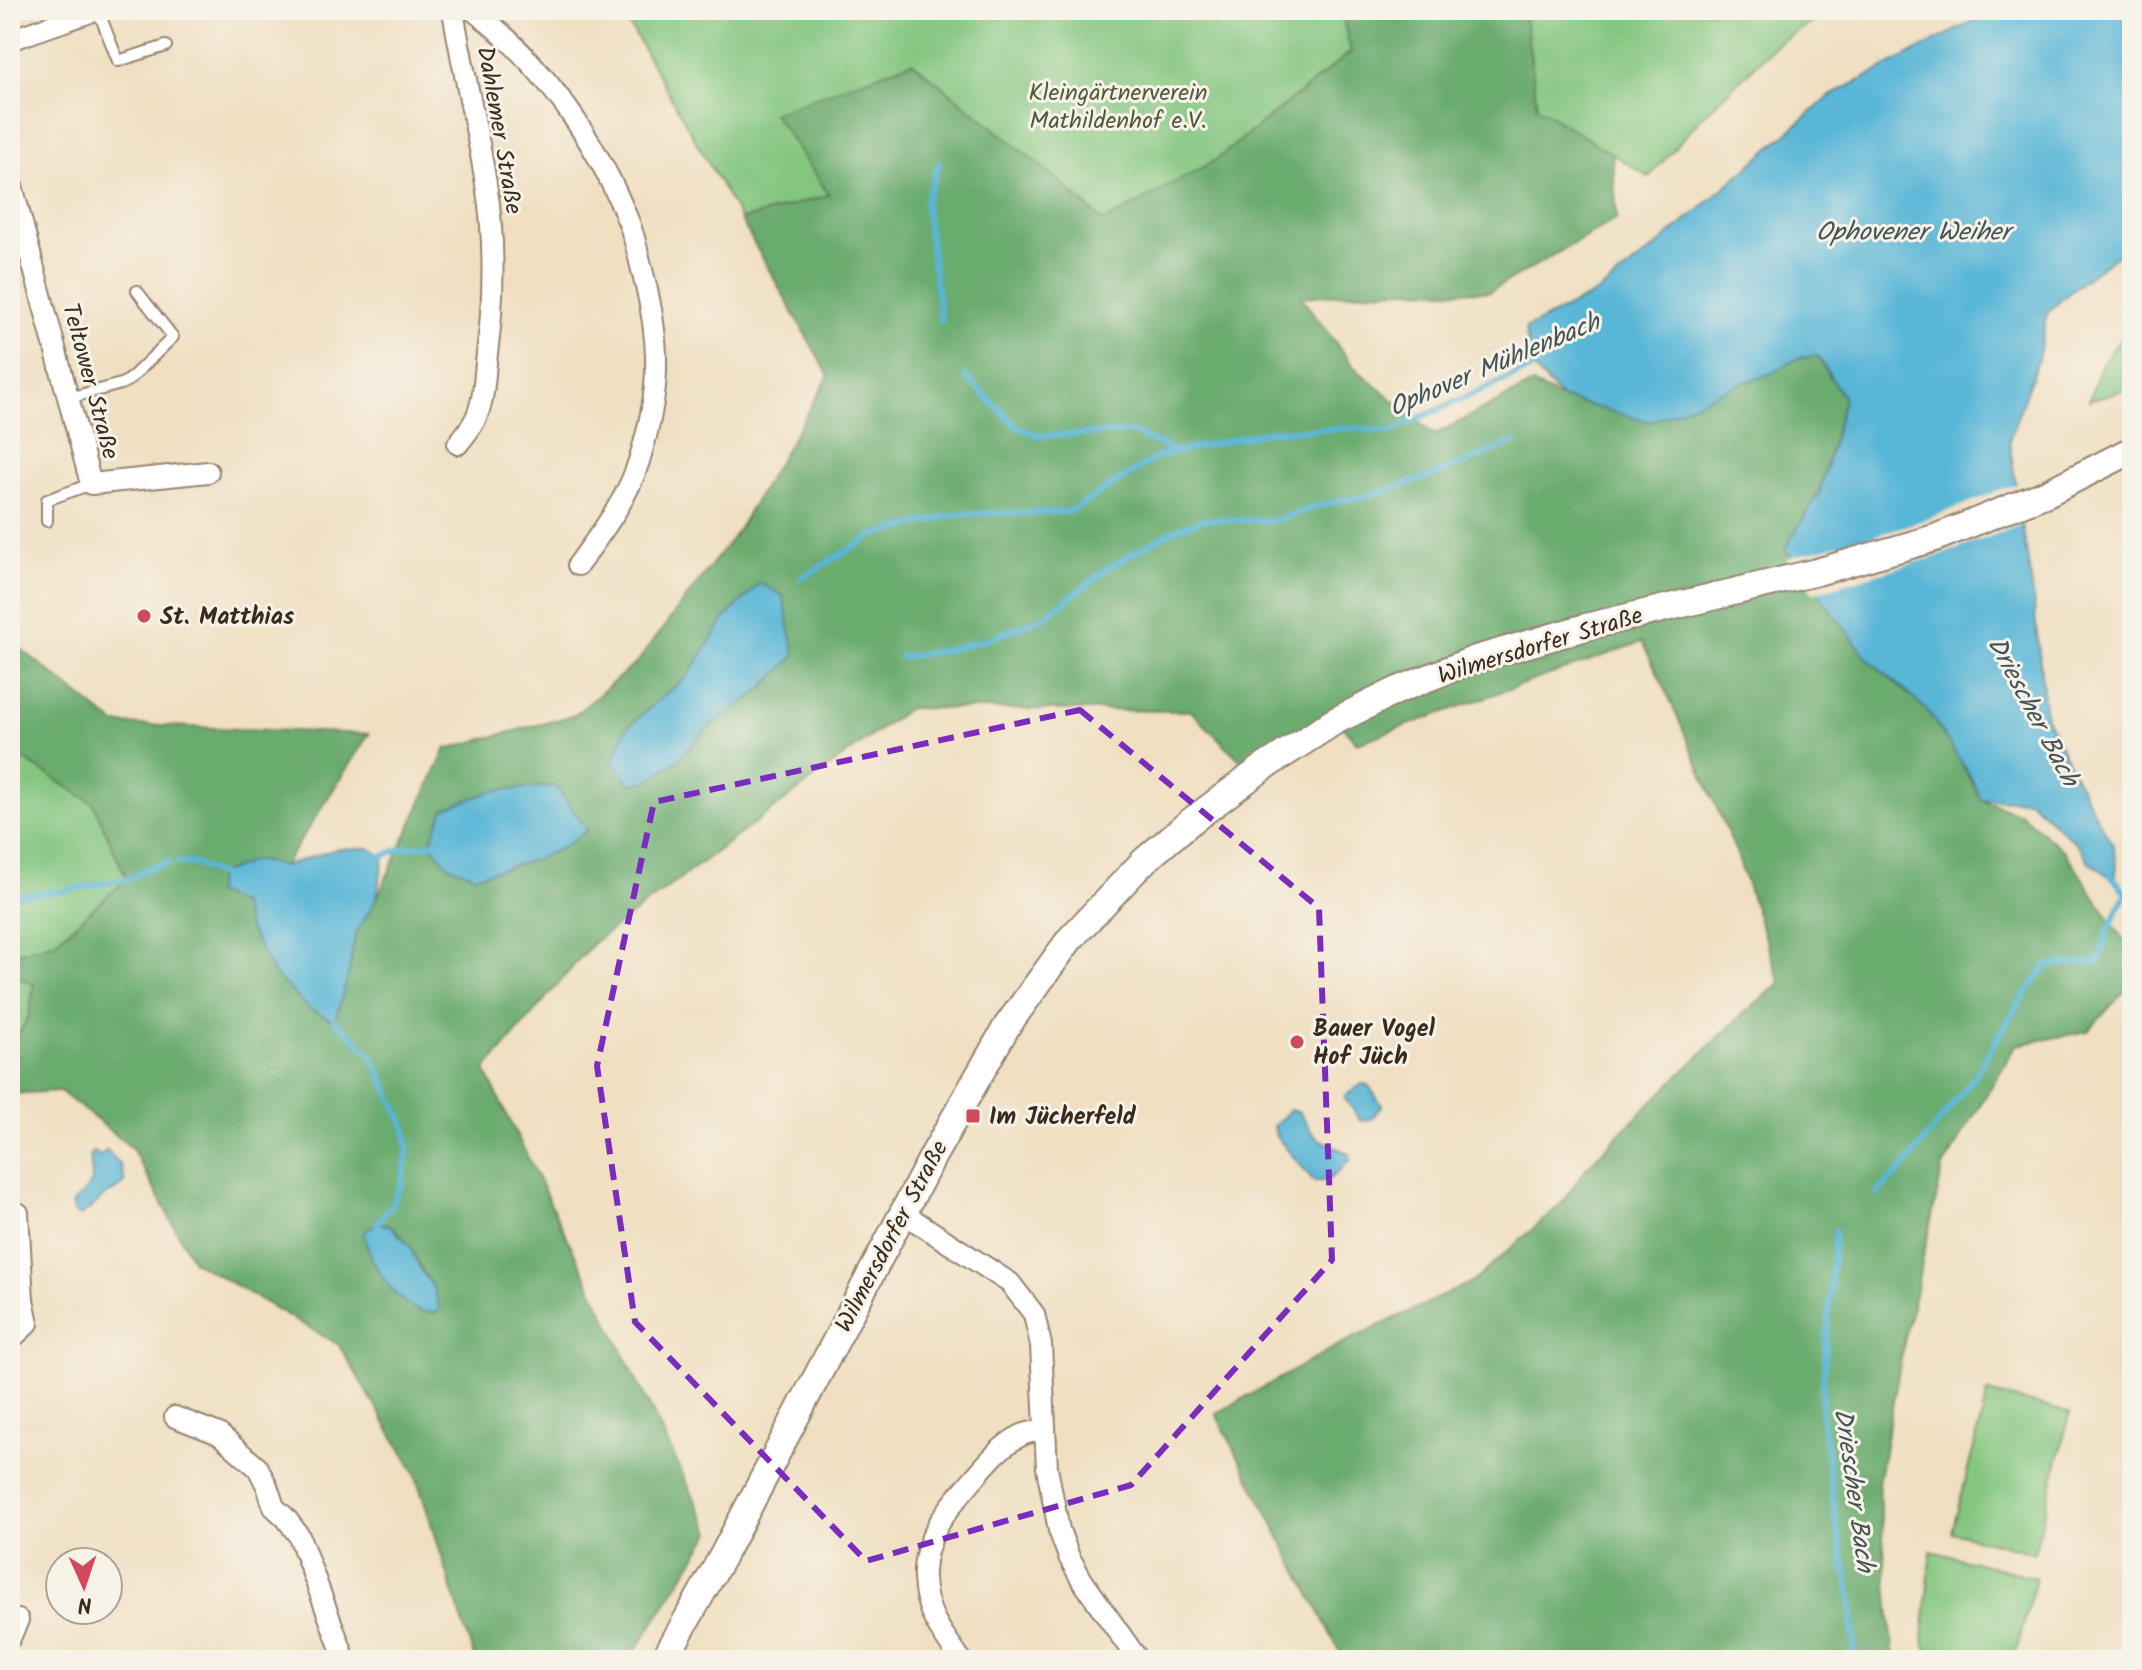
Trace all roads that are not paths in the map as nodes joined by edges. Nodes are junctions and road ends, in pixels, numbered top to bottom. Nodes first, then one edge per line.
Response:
1 (97, 10) edge
2 (242, 10) edge
3 (248, 10) edge
4 (453, 10) edge
5 (473, 10) edge
6 (10, 40) edge
7 (166, 46) dead end
8 (10, 178) edge
9 (137, 291) dead end
10 (69, 398) junction
11 (458, 444) dead end
12 (2132, 450) edge
13 (208, 472) dead end
14 (91, 484) junction
15 (47, 521) dead end
16 (578, 565) dead end
17 (18, 1213) dead end
18 (903, 1213) junction
19 (10, 1340) edge
20 (175, 1417) dead end
21 (1044, 1430) junction
22 (345, 1660) edge
23 (664, 1660) edge
24 (961, 1660) edge
25 (1138, 1660) edge

1 - 6 street
1 - 7 lane
2 - 3 lane
4 - 11 street, Dahlemer Straße
5 - 16 street
8 - 10 street, Teltower Straße
9 - 10 lane
10 - 14 street, Teltower Straße
12 - 18 street, Wilmersdorfer Straße
13 - 14 street, Teltower Straße
14 - 15 lane
17 - 19 street
18 - 21 street
18 - 23 street, Wilmersdorfer Straße
20 - 22 street
21 - 24 street
21 - 25 street

